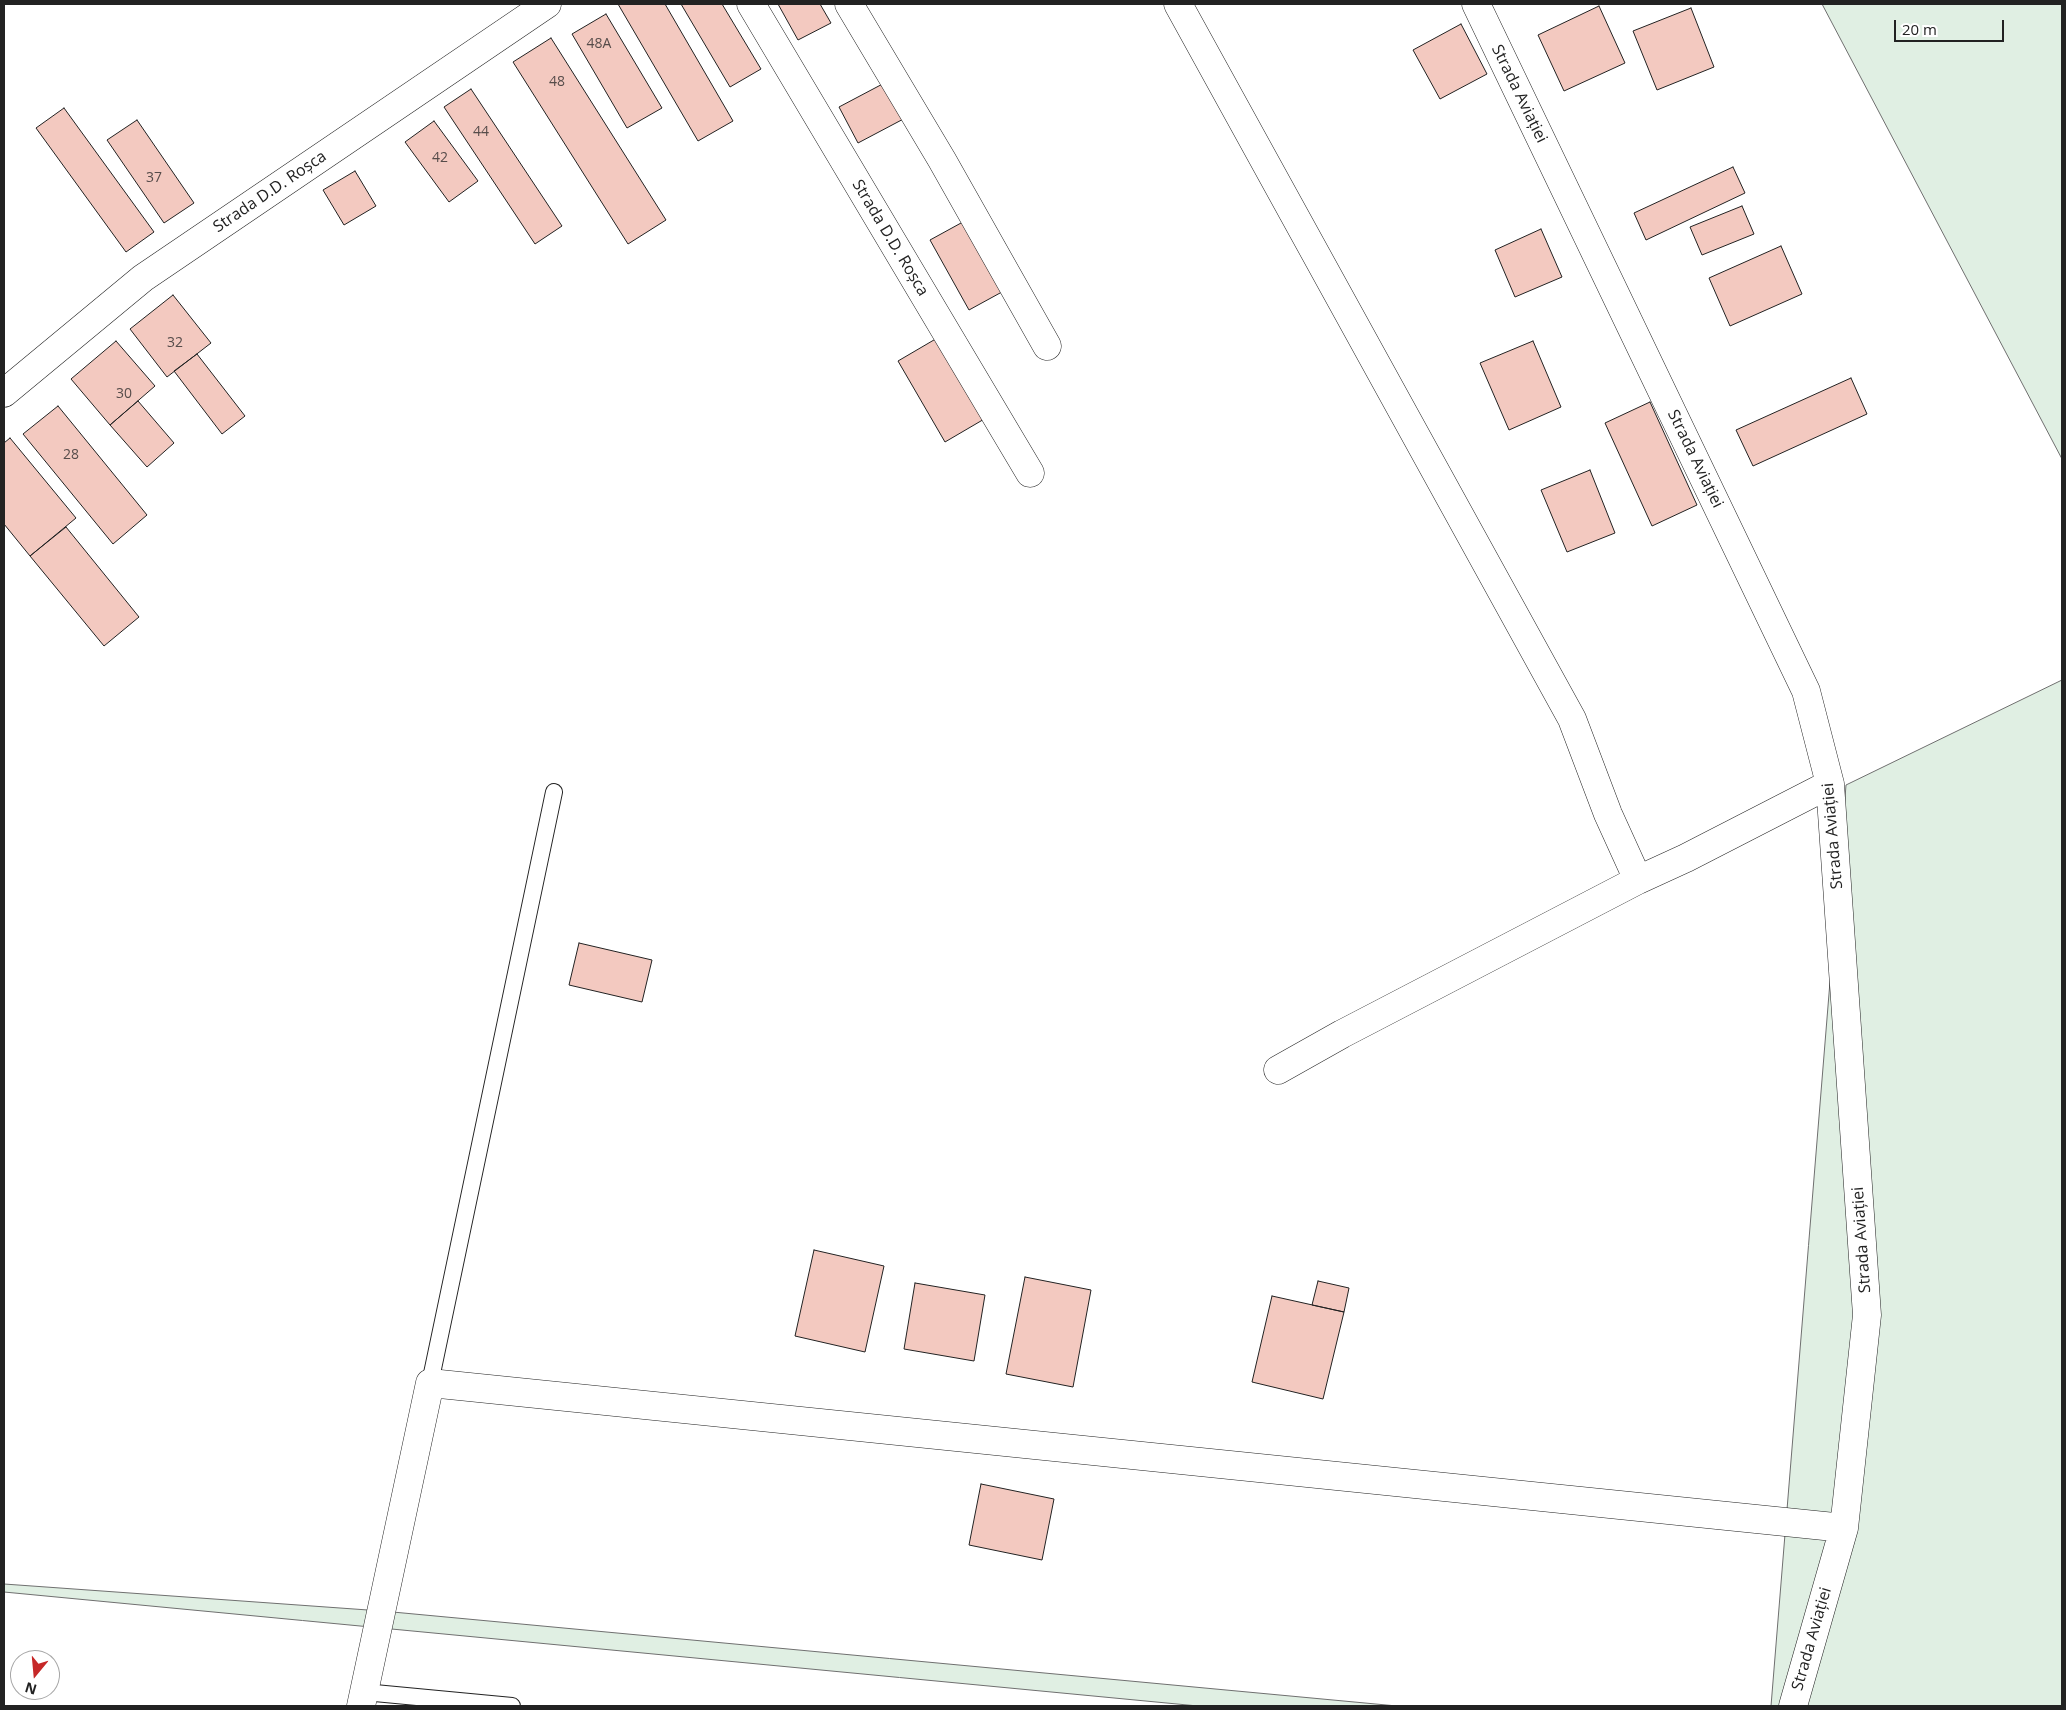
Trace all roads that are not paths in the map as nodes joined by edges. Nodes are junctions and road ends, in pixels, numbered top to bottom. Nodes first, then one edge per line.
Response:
1 (546, 4) edge
2 (751, 4) edge
3 (849, 4) edge
4 (1178, 4) edge
5 (1476, 4) edge
6 (1047, 346) dead end
7 (4, 394) edge
8 (1030, 473) dead end
9 (1830, 784) junction
10 (554, 792) dead end
11 (1638, 880) junction
12 (1278, 1070) dead end
13 (430, 1383) junction
14 (1844, 1528) junction
15 (363, 1699) edge
16 (512, 1706) edge
17 (1793, 1706) edge

1 - 7 street, Strada D.D. Roșca
2 - 8 street, Strada D.D. Roșca
3 - 6 street
4 - 11 street
5 - 9 street, Strada Aviației
9 - 11 street
9 - 14 street, Strada Aviației
10 - 13 lane
11 - 12 street
13 - 14 street
13 - 15 street
14 - 17 street, Strada Aviației
15 - 16 lane

